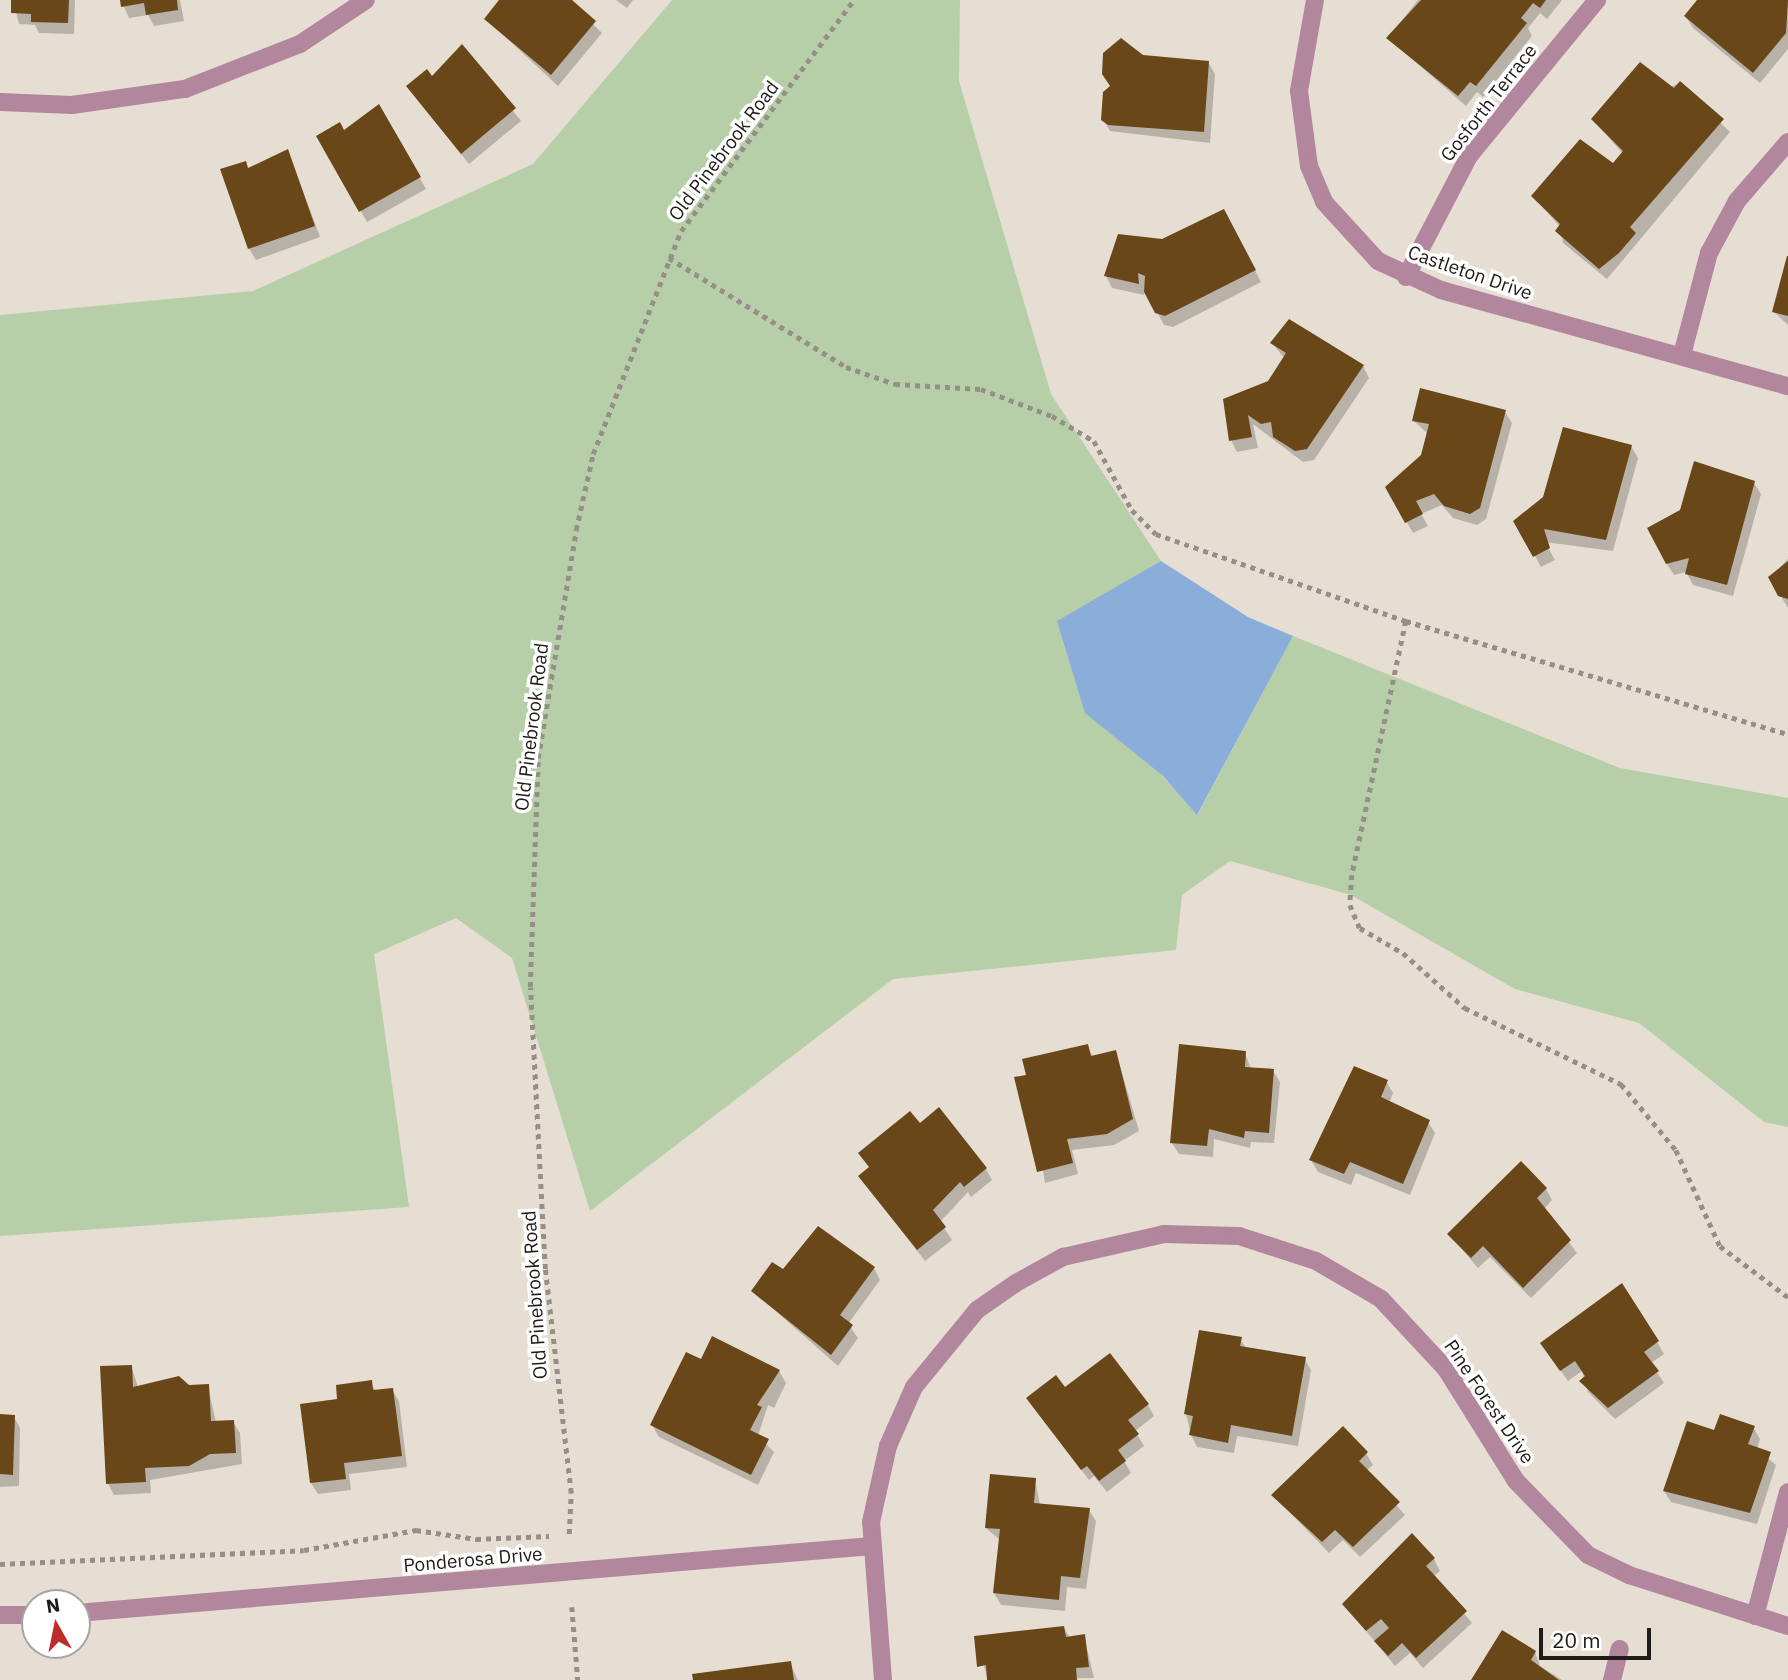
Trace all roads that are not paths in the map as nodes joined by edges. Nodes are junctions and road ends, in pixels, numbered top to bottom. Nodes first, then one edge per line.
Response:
1 (366, 0) edge
2 (1315, 0) edge
3 (1597, 0) edge
4 (0, 102) edge
5 (1788, 142) edge
6 (1406, 277) junction
7 (1682, 355) junction
8 (1788, 386) edge
9 (1788, 1492) edge
10 (872, 1546) junction
11 (91, 1612) edge
12 (0, 1615) edge
13 (21, 1615) edge
14 (1755, 1616) junction
15 (1788, 1626) edge
16 (1620, 1648) dead end
17 (883, 1680) edge
18 (1612, 1680) edge

1 - 4 street
2 - 6 street, Castleton Drive
3 - 6 street, Gosforth Terrace
5 - 7 street
6 - 7 street, Castleton Drive
7 - 8 street, Castleton Drive
9 - 14 street
10 - 11 street, Ponderosa Drive
10 - 14 street, Pine Forest Drive
10 - 17 street, Pine Forest Drive
12 - 13 street
14 - 15 street, Pine Forest Drive
16 - 18 street

